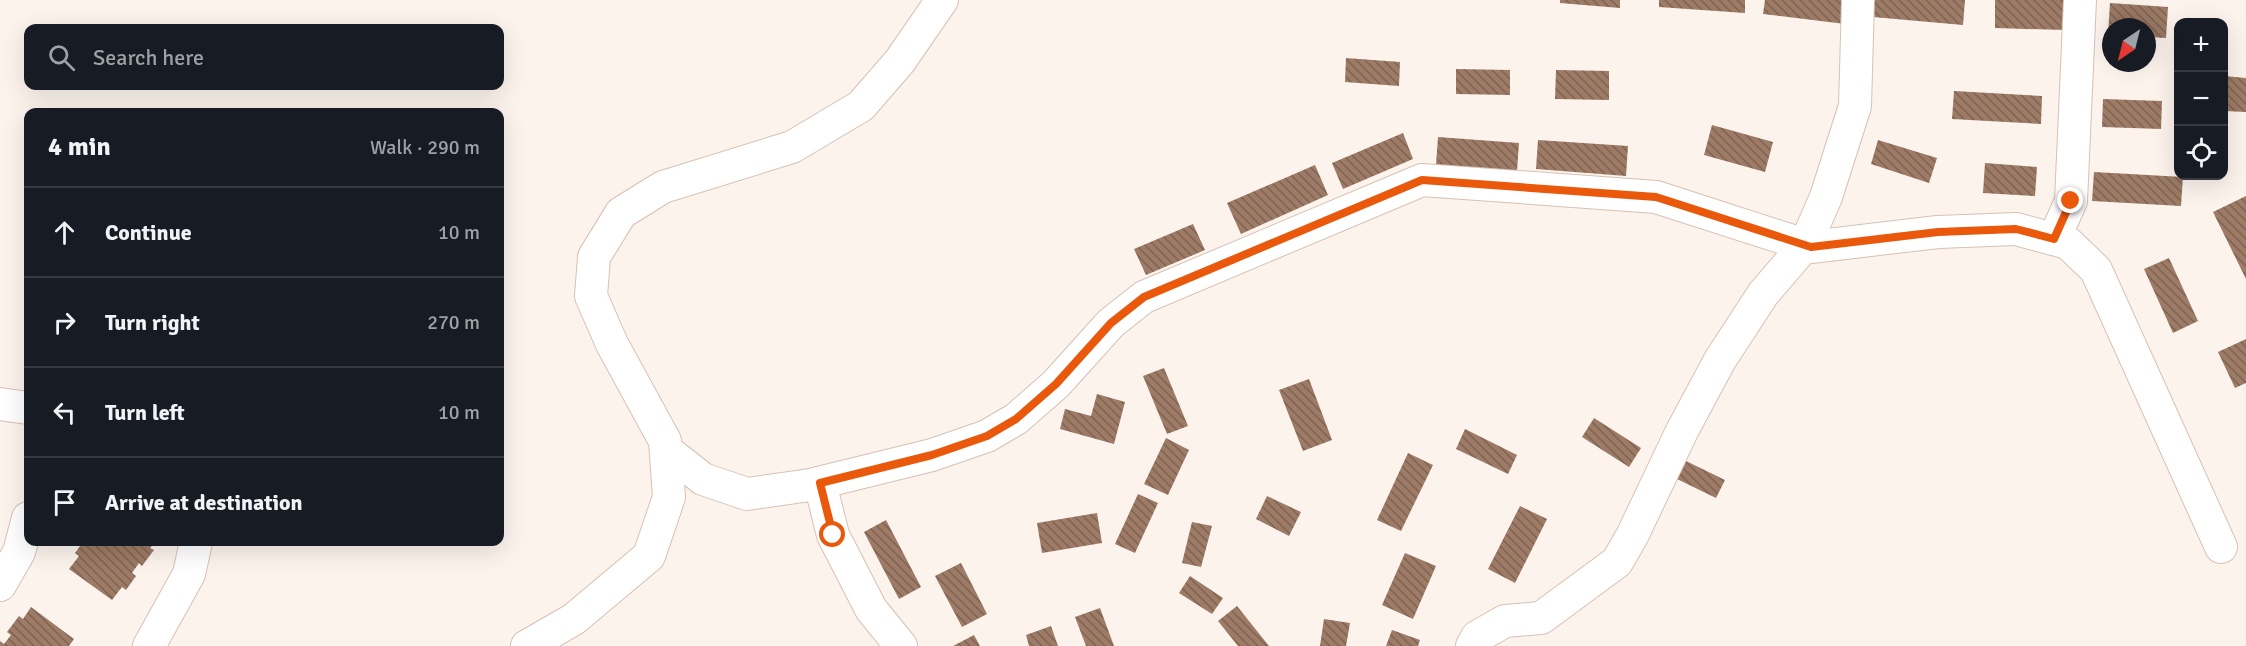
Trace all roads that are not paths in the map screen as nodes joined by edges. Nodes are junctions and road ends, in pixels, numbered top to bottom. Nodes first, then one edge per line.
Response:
1 (942, 0) edge
2 (1858, 0) edge
3 (2080, 0) edge
4 (2054, 239) junction
5 (1805, 245) junction
6 (0, 404) edge
7 (24, 407) edge
8 (666, 450) junction
9 (820, 483) junction
10 (24, 533) edge
11 (195, 546) edge
12 (2221, 547) dead end
13 (0, 585) edge
14 (149, 646) edge
15 (527, 646) edge
16 (901, 646) edge
17 (1472, 646) edge

1 - 8 street
2 - 5 street
3 - 4 street
4 - 5 street
4 - 12 street
5 - 9 street
5 - 17 street
6 - 7 street
8 - 9 street
8 - 15 street
9 - 16 street
10 - 13 street
11 - 14 street

